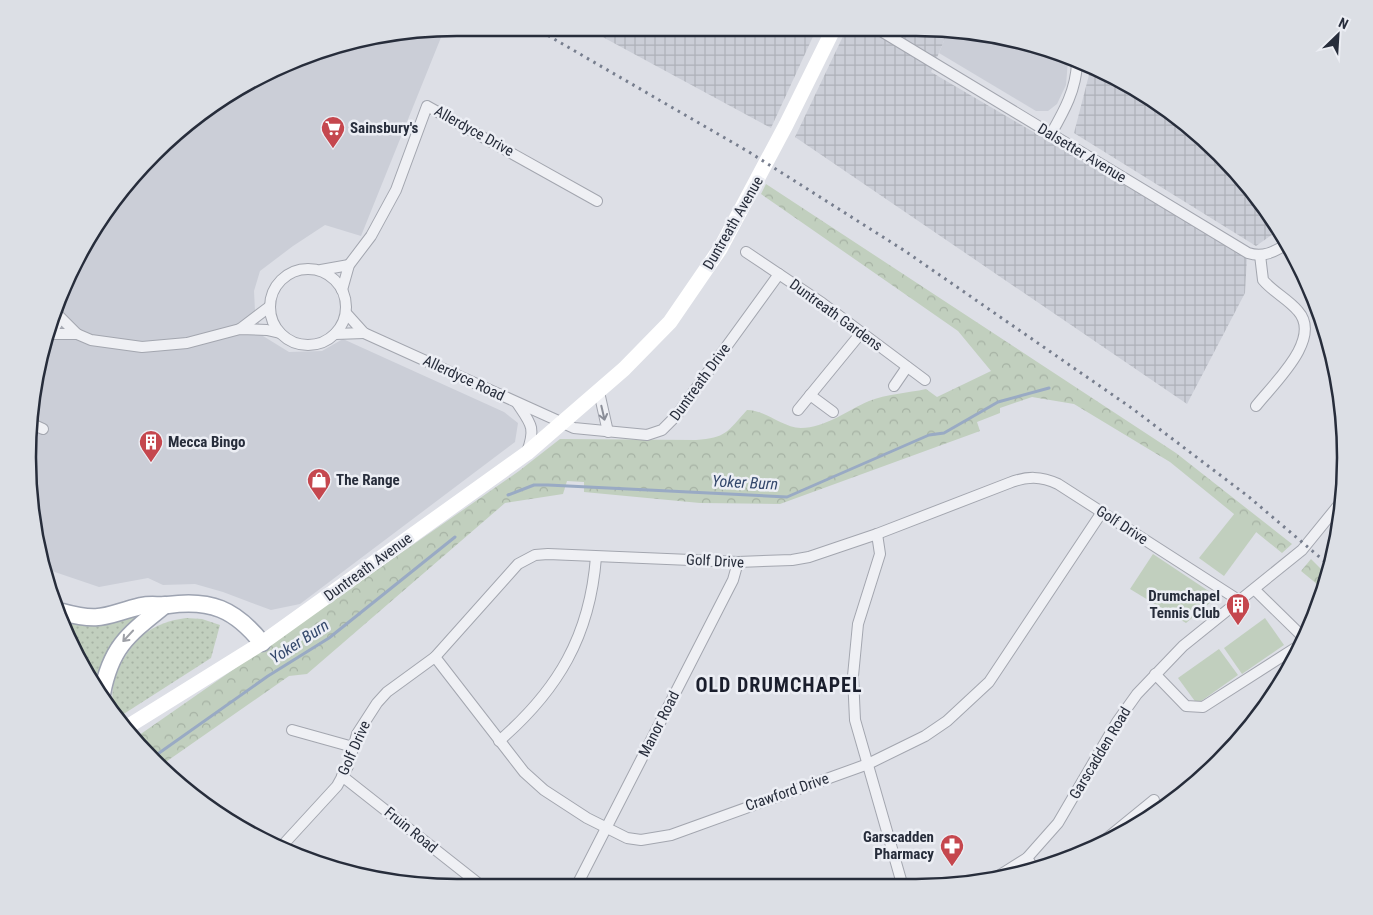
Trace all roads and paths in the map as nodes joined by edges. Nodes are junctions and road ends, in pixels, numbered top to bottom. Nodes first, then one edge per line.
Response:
1 (830, 36) edge
2 (889, 36) edge
3 (1076, 68) edge
4 (1051, 134) junction
5 (597, 201) dead end
6 (1280, 247) edge
7 (746, 252) dead end
8 (1260, 255) junction
9 (349, 265) junction
10 (318, 271) junction
11 (779, 274) junction
12 (342, 290) junction
13 (269, 307) junction
14 (346, 313) junction
15 (61, 316) edge
16 (240, 329) junction
17 (280, 333) junction
18 (364, 333) junction
19 (861, 333) junction
20 (55, 334) edge
21 (77, 334) junction
22 (335, 334) junction
23 (908, 367) junction
24 (925, 380) dead end
25 (894, 386) dead end
26 (599, 392) junction
27 (810, 395) junction
28 (517, 402) junction
29 (1256, 406) dead end
30 (798, 410) dead end
31 (832, 412) dead end
32 (563, 423) junction
33 (37, 427) edge
34 (43, 429) dead end
35 (608, 432) junction
36 (527, 453) junction
37 (1102, 512) junction
38 (1333, 512) edge
39 (877, 534) junction
40 (596, 557) junction
41 (738, 562) junction
42 (1255, 590) junction
43 (1240, 601) junction
44 (165, 605) junction
45 (66, 613) edge
46 (1298, 633) edge
47 (262, 642) junction
48 (1288, 652) edge
49 (435, 657) junction
50 (1155, 674) junction
51 (104, 686) edge
52 (132, 725) edge
53 (292, 730) dead end
54 (499, 741) junction
55 (353, 747) junction
56 (868, 764) junction
57 (342, 776) junction
58 (1154, 800) dead end
59 (1130, 820) edge
60 (606, 828) junction
61 (286, 842) edge
62 (1027, 858) junction
63 (1030, 863) edge
64 (1012, 867) edge
65 (473, 879) edge
66 (580, 879) edge
67 (901, 879) edge

1 - 26 street, Duntreath Avenue
2 - 4 street, Dalsetter Avenue
3 - 4 street
4 - 8 street, Dalsetter Avenue
5 - 9 street, Allerdyce Drive
6 - 8 street
7 - 11 street, Duntreath Gardens
8 - 29 street
9 - 10 street
9 - 12 street, Allerdyce Drive
10 - 12 street
10 - 13 street
11 - 19 street, Duntreath Gardens
11 - 35 street, Duntreath Drive
12 - 14 street
13 - 16 street, Allerdyce Road
13 - 17 street
14 - 18 street, Allerdyce Road
14 - 22 street
15 - 21 street, Allerdyce Road
16 - 17 street, Allerdyce Road
16 - 21 street, Allerdyce Road
17 - 22 street, Allerdyce Road
18 - 22 street, Allerdyce Road
18 - 28 street, Allerdyce Road
19 - 23 street, Duntreath Gardens
19 - 27 street
20 - 21 street, Allerdyce Road
23 - 24 street, Duntreath Gardens
23 - 25 street
26 - 32 street, Duntreath Avenue
26 -> 35 street
27 - 30 street
27 - 31 street
28 - 32 street, Allerdyce Road
28 - 36 street
32 - 35 street, Duntreath Drive
32 - 36 street, Duntreath Avenue
33 - 34 street
36 - 47 street, Duntreath Avenue
37 - 39 street, Golf Drive
37 - 43 street, Golf Drive
37 - 56 street, Crawford Drive
38 - 42 street, Garscadden Road
39 - 41 street, Golf Drive
39 - 56 street
40 - 41 street, Golf Drive
40 - 49 street, Golf Drive
40 - 54 street
41 - 60 street, Manor Road
42 - 43 street, Garscadden Road
42 - 46 street
43 - 50 street, Garscadden Road
44 - 45 main road
44 - 47 main road
44 -> 51 main road
47 - 52 street, Duntreath Avenue
48 - 50 street
49 - 54 street, Crawford Drive
49 - 55 street, Golf Drive
50 - 62 street, Garscadden Road
53 - 55 street
54 - 60 street, Crawford Drive
55 - 57 street, Golf Drive
56 - 60 street, Crawford Drive
56 - 67 street
57 - 61 street, Golf Drive
57 - 65 street, Fruin Road
58 - 59 street
60 - 66 street, Manor Road
62 - 63 street
62 - 64 street, Garscadden Road

